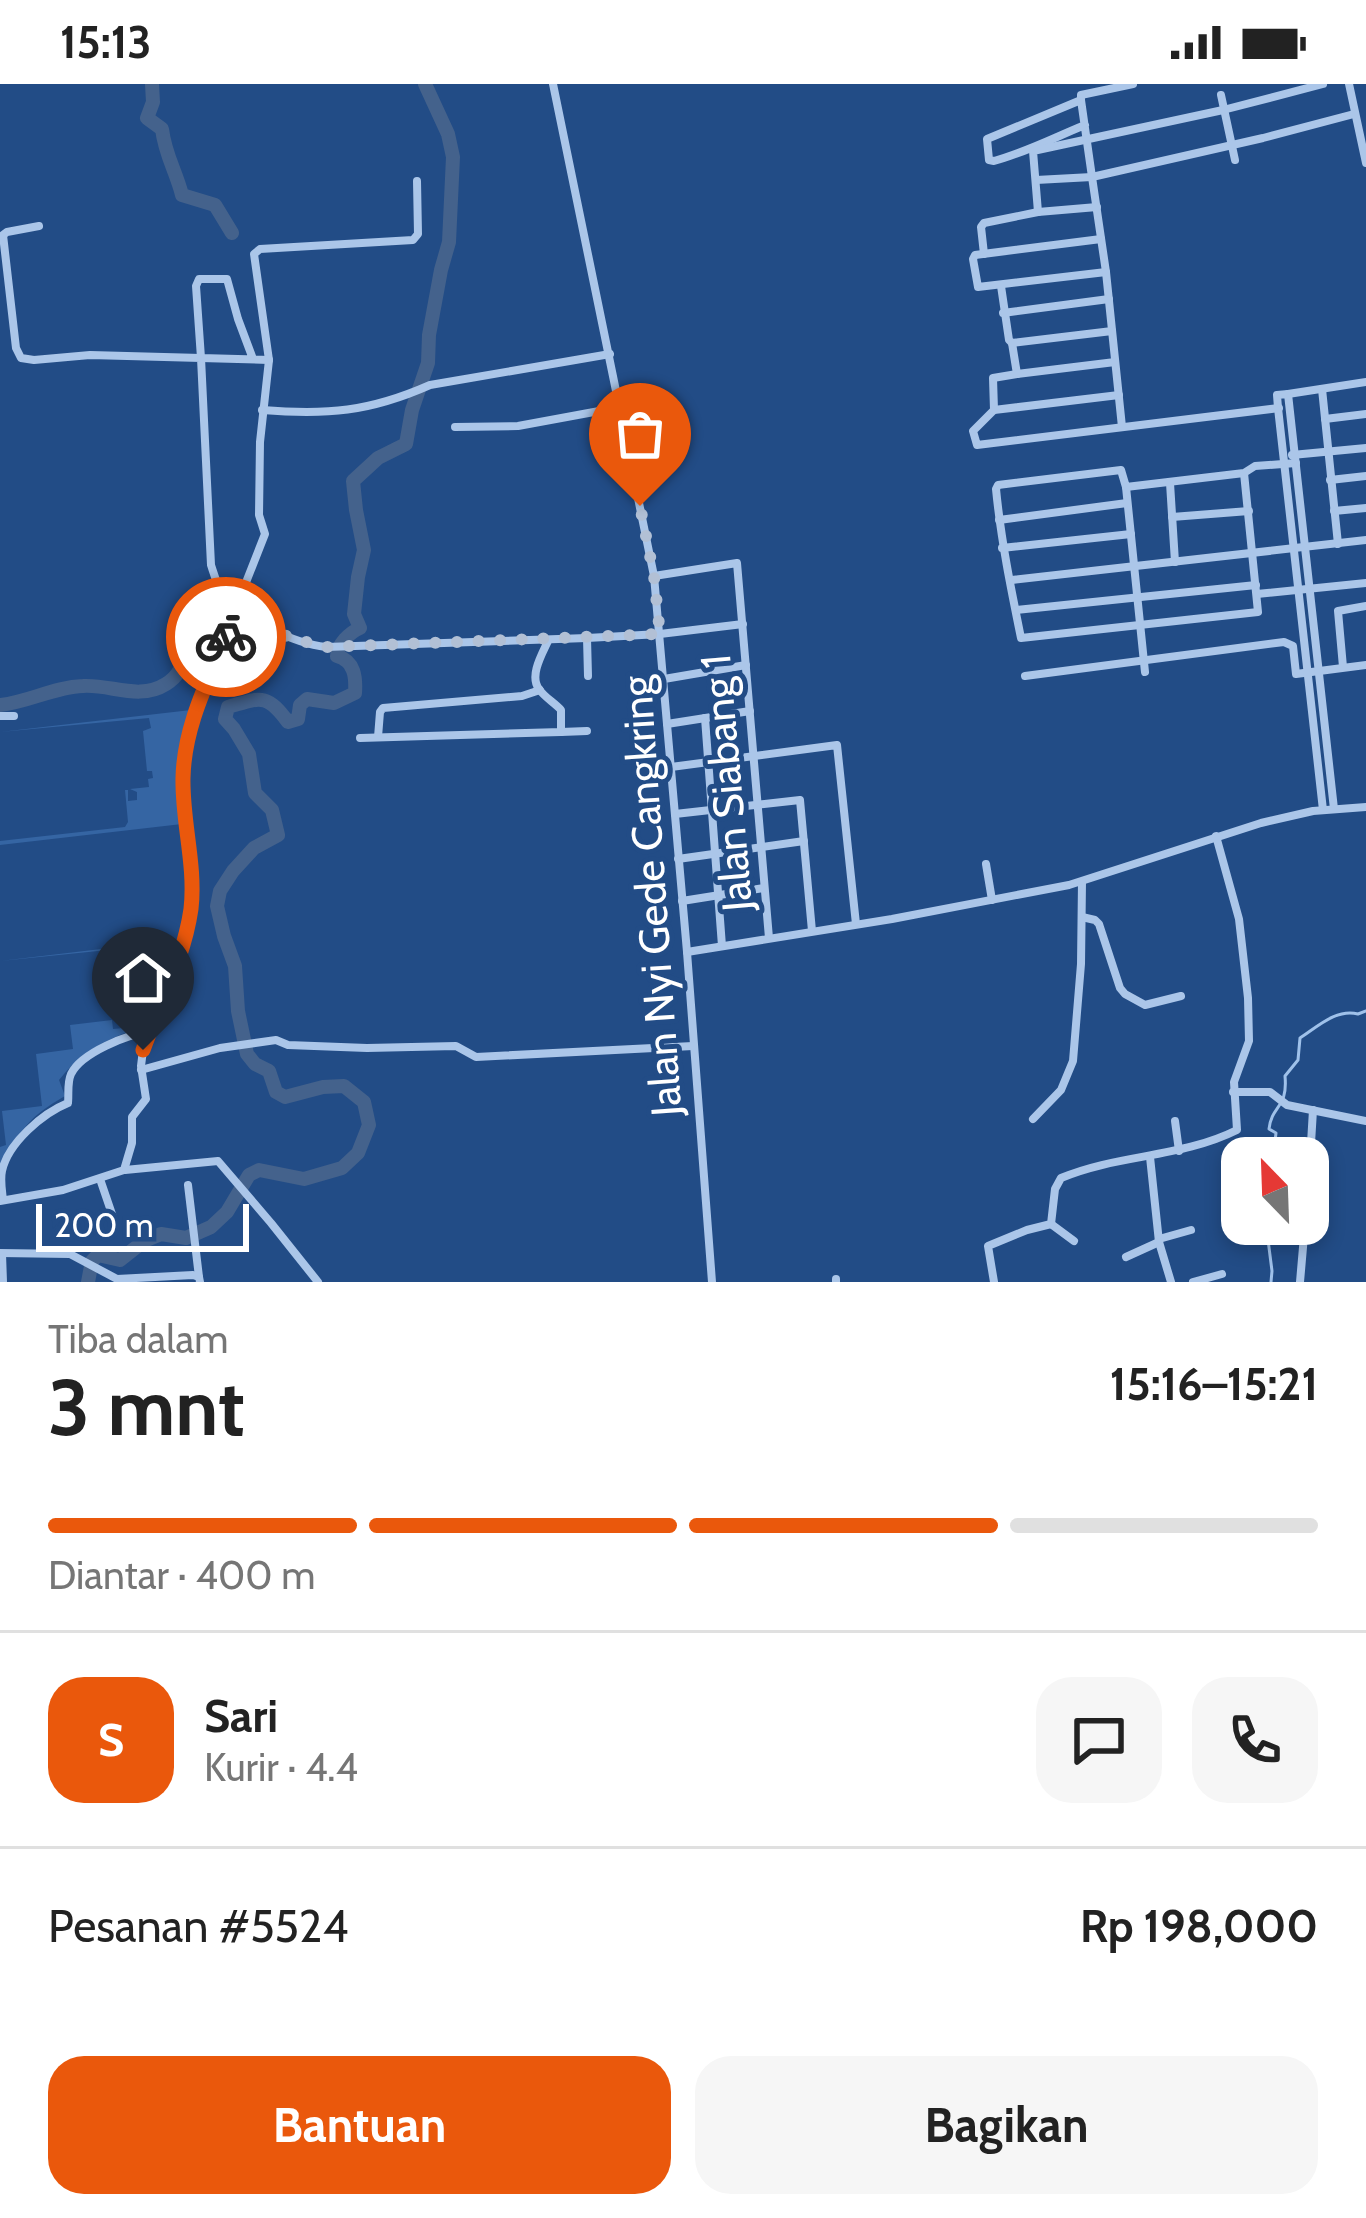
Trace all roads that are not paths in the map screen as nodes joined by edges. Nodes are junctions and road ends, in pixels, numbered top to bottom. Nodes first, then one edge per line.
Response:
1 (554, 84) edge
2 (1133, 84) edge
3 (1323, 84) edge
4 (1349, 84) edge
5 (1110, 87) edge
6 (1221, 95) dead end
7 (1081, 100) junction
8 (1223, 110) junction
9 (1354, 114) junction
10 (1084, 125) junction
11 (1087, 140) junction
12 (1232, 146) junction
13 (1033, 151) junction
14 (1235, 160) dead end
15 (1366, 163) edge
16 (1092, 177) junction
17 (1036, 180) junction
18 (417, 181) dead end
19 (1097, 207) junction
20 (1038, 212) junction
21 (39, 226) dead end
22 (1101, 239) junction
23 (984, 254) junction
24 (1106, 272) junction
25 (1001, 286) junction
26 (1109, 299) junction
27 (1003, 313) junction
28 (1112, 331) junction
29 (1012, 343) junction
30 (610, 354) junction
31 (201, 358) junction
32 (253, 359) junction
33 (269, 360) junction
34 (1115, 362) junction
35 (1017, 374) junction
36 (1366, 382) edge
37 (1322, 389) junction
38 (1119, 395) junction
39 (621, 407) junction
40 (1284, 407) junction
41 (262, 410) junction
42 (994, 410) junction
43 (1366, 414) edge
44 (1325, 418) junction
45 (455, 428) dead end
46 (1122, 428) junction
47 (1366, 448) edge
48 (1328, 452) junction
49 (1290, 459) junction
50 (1244, 473) junction
51 (1366, 476) edge
52 (1330, 480) junction
53 (1171, 483) junction
54 (1126, 487) junction
55 (1126, 503) junction
56 (1366, 508) edge
57 (1249, 511) junction
58 (1334, 511) junction
59 (1172, 518) junction
60 (999, 520) junction
61 (1130, 533) junction
62 (1366, 540) edge
63 (1337, 544) junction
64 (1003, 548) junction
65 (1306, 549) junction
66 (1294, 550) junction
67 (1253, 554) junction
68 (1174, 562) junction
69 (1134, 566) junction
70 (654, 576) junction
71 (1012, 580) junction
72 (1366, 583) edge
73 (1257, 589) junction
74 (1298, 590) junction
75 (1310, 590) junction
76 (1137, 597) junction
77 (1366, 606) edge
78 (236, 609) junction
79 (1016, 610) junction
80 (743, 624) junction
81 (1140, 625) junction
82 (660, 634) junction
83 (587, 638) junction
84 (558, 639) junction
85 (1144, 660) junction
86 (746, 665) junction
87 (1366, 665) edge
88 (1343, 667) junction
89 (1318, 670) junction
90 (1145, 672) dead end
91 (1307, 672) junction
92 (588, 676) dead end
93 (1024, 676) dead end
94 (664, 679) junction
95 (539, 690) junction
96 (750, 711) junction
97 (0, 716) edge
98 (14, 716) dead end
99 (705, 718) junction
100 (667, 724) junction
101 (587, 731) dead end
102 (561, 732) junction
103 (378, 737) junction
104 (360, 738) dead end
105 (754, 757) junction
106 (710, 764) junction
107 (671, 767) junction
108 (757, 803) junction
109 (1366, 807) edge
110 (714, 809) junction
111 (1329, 809) junction
112 (675, 814) junction
113 (1216, 836) junction
114 (805, 842) junction
115 (760, 846) junction
116 (717, 853) junction
117 (678, 859) junction
118 (986, 864) dead end
119 (1082, 882) junction
120 (764, 888) junction
121 (718, 897) junction
122 (992, 899) junction
123 (682, 901) junction
124 (1082, 917) junction
125 (856, 924) junction
126 (812, 931) junction
127 (769, 938) junction
128 (722, 946) junction
129 (687, 952) junction
130 (1181, 996) dead end
131 (149, 1032) junction
132 (693, 1046) junction
133 (141, 1070) junction
134 (1234, 1093) junction
135 (1313, 1110) junction
136 (1033, 1119) dead end
137 (1175, 1121) dead end
138 (1366, 1121) edge
139 (1311, 1137) edge
140 (1179, 1151) junction
141 (1150, 1157) junction
142 (124, 1170) junction
143 (100, 1179) junction
144 (188, 1185) dead end
145 (1, 1200) edge
146 (112, 1217) dead end
147 (1051, 1224) junction
148 (1190, 1230) dead end
149 (1074, 1241) dead end
150 (1159, 1241) junction
151 (1303, 1245) edge
152 (1, 1253) edge
153 (1126, 1258) dead end
154 (1222, 1274) dead end
155 (200, 1280) edge
156 (3, 1282) edge
157 (317, 1282) edge
158 (712, 1282) edge
159 (994, 1282) edge
160 (1171, 1282) edge
161 (1193, 1282) edge
162 (1300, 1282) edge

1 - 30 street, Jalan Nyi Gede Cangkring
2 - 5 street
3 - 8 street
4 - 9 street
5 - 7 street
6 - 8 street
7 - 10 street
7 - 13 street
8 - 11 street
8 - 12 street
9 - 12 street
9 - 15 street
10 - 11 street
10 - 13 street
11 - 13 street
11 - 16 street
12 - 14 street
12 - 16 street
13 - 17 street
16 - 17 street
16 - 19 street
17 - 20 street
18 - 33 street
19 - 20 street
19 - 22 street
20 - 23 street
21 - 31 street
22 - 23 street
22 - 24 street
23 - 25 street
24 - 25 street
24 - 26 street
25 - 27 street
26 - 27 street
26 - 28 street
27 - 29 street
28 - 29 street
28 - 34 street
29 - 35 street
30 - 39 street, Jalan Nyi Gede Cangkring
30 - 41 street
31 - 32 street
31 - 32 street
31 - 78 street
32 - 33 street
33 - 41 street
34 - 35 street
34 - 38 street
35 - 42 street
36 - 37 street
37 - 40 street
37 - 44 street
38 - 42 street
38 - 46 street
39 - 45 street
39 - 70 street, Jalan Nyi Gede Cangkring
40 - 46 street
40 - 49 street
41 - 78 street
42 - 46 street
43 - 44 street
44 - 48 street
47 - 48 street
48 - 49 street
48 - 52 street
49 - 50 street
49 - 65 street
49 - 66 street
50 - 53 street
50 - 57 street
51 - 52 street
52 - 58 street
53 - 54 street
53 - 59 street
54 - 55 street
54 - 60 street
55 - 60 street
55 - 61 street
56 - 58 street
57 - 59 street
57 - 67 street
58 - 63 street
59 - 68 street
60 - 64 street
61 - 64 street
61 - 69 street
62 - 63 street
63 - 65 street
64 - 71 street
65 - 66 street
65 - 75 street
66 - 67 street
66 - 74 street
67 - 68 street
67 - 73 street
68 - 69 street
69 - 71 street
69 - 76 street
70 - 80 street, Jalan Siabang 1
70 - 82 street, Jalan Nyi Gede Cangkring
71 - 79 street
72 - 75 street
73 - 74 street
73 - 76 street
73 - 81 street
74 - 75 street
74 - 91 street
75 - 89 street
76 - 79 street
76 - 81 street
77 - 88 street
78 - 84 street
78 - 131 street
79 - 81 street
80 - 82 street
80 - 86 street, Jalan Siabang 1
81 - 85 street
82 - 83 street
82 - 94 street, Jalan Nyi Gede Cangkring
83 - 84 street
83 - 92 street
84 - 95 street
85 - 90 street
85 - 91 street
85 - 93 street
86 - 94 street
86 - 96 street, Jalan Siabang 1
87 - 88 street
88 - 89 street
89 - 91 street
89 - 111 street
91 - 111 street
94 - 100 street, Jalan Nyi Gede Cangkring
95 - 102 street
95 - 103 street
96 - 99 street
96 - 105 street, Jalan Siabang 1
97 - 98 street
99 - 100 street
99 - 106 street
100 - 107 street, Jalan Nyi Gede Cangkring
101 - 102 street
102 - 103 street
103 - 104 street
105 - 106 street
105 - 108 street, Jalan Siabang 1
105 - 125 street
106 - 107 street
106 - 110 street
107 - 112 street, Jalan Nyi Gede Cangkring
108 - 110 street
108 - 114 street
108 - 115 street, Jalan Siabang 1
109 - 111 street
110 - 112 street
110 - 116 street
111 - 113 street
112 - 117 street, Jalan Nyi Gede Cangkring
113 - 119 street
113 - 134 street
114 - 115 street
114 - 126 street
115 - 116 street
115 - 120 street, Jalan Siabang 1
116 - 117 street
116 - 121 street
117 - 123 street, Jalan Nyi Gede Cangkring
118 - 122 street
119 - 122 street
119 - 124 street
120 - 121 street
120 - 127 street, Jalan Siabang 1
121 - 123 street
121 - 128 street
122 - 125 street
123 - 129 street, Jalan Nyi Gede Cangkring
124 - 130 street
124 - 136 street
125 - 126 street
126 - 127 street
127 - 128 street
128 - 129 street
129 - 132 street, Jalan Nyi Gede Cangkring
131 - 133 street
131 - 145 street
132 - 133 street
132 - 158 street, Jalan Nyi Gede Cangkring
133 - 142 street
134 - 135 street
134 - 140 street
135 - 138 street
135 - 139 street
137 - 140 street
140 - 141 street
141 - 147 street
141 - 150 street
142 - 143 street
142 - 157 street
143 - 145 street
143 - 146 street
144 - 155 street
147 - 149 street
147 - 159 street
148 - 150 street
150 - 153 street
150 - 160 street
151 - 162 street
152 - 155 street
152 - 156 street
154 - 161 street

